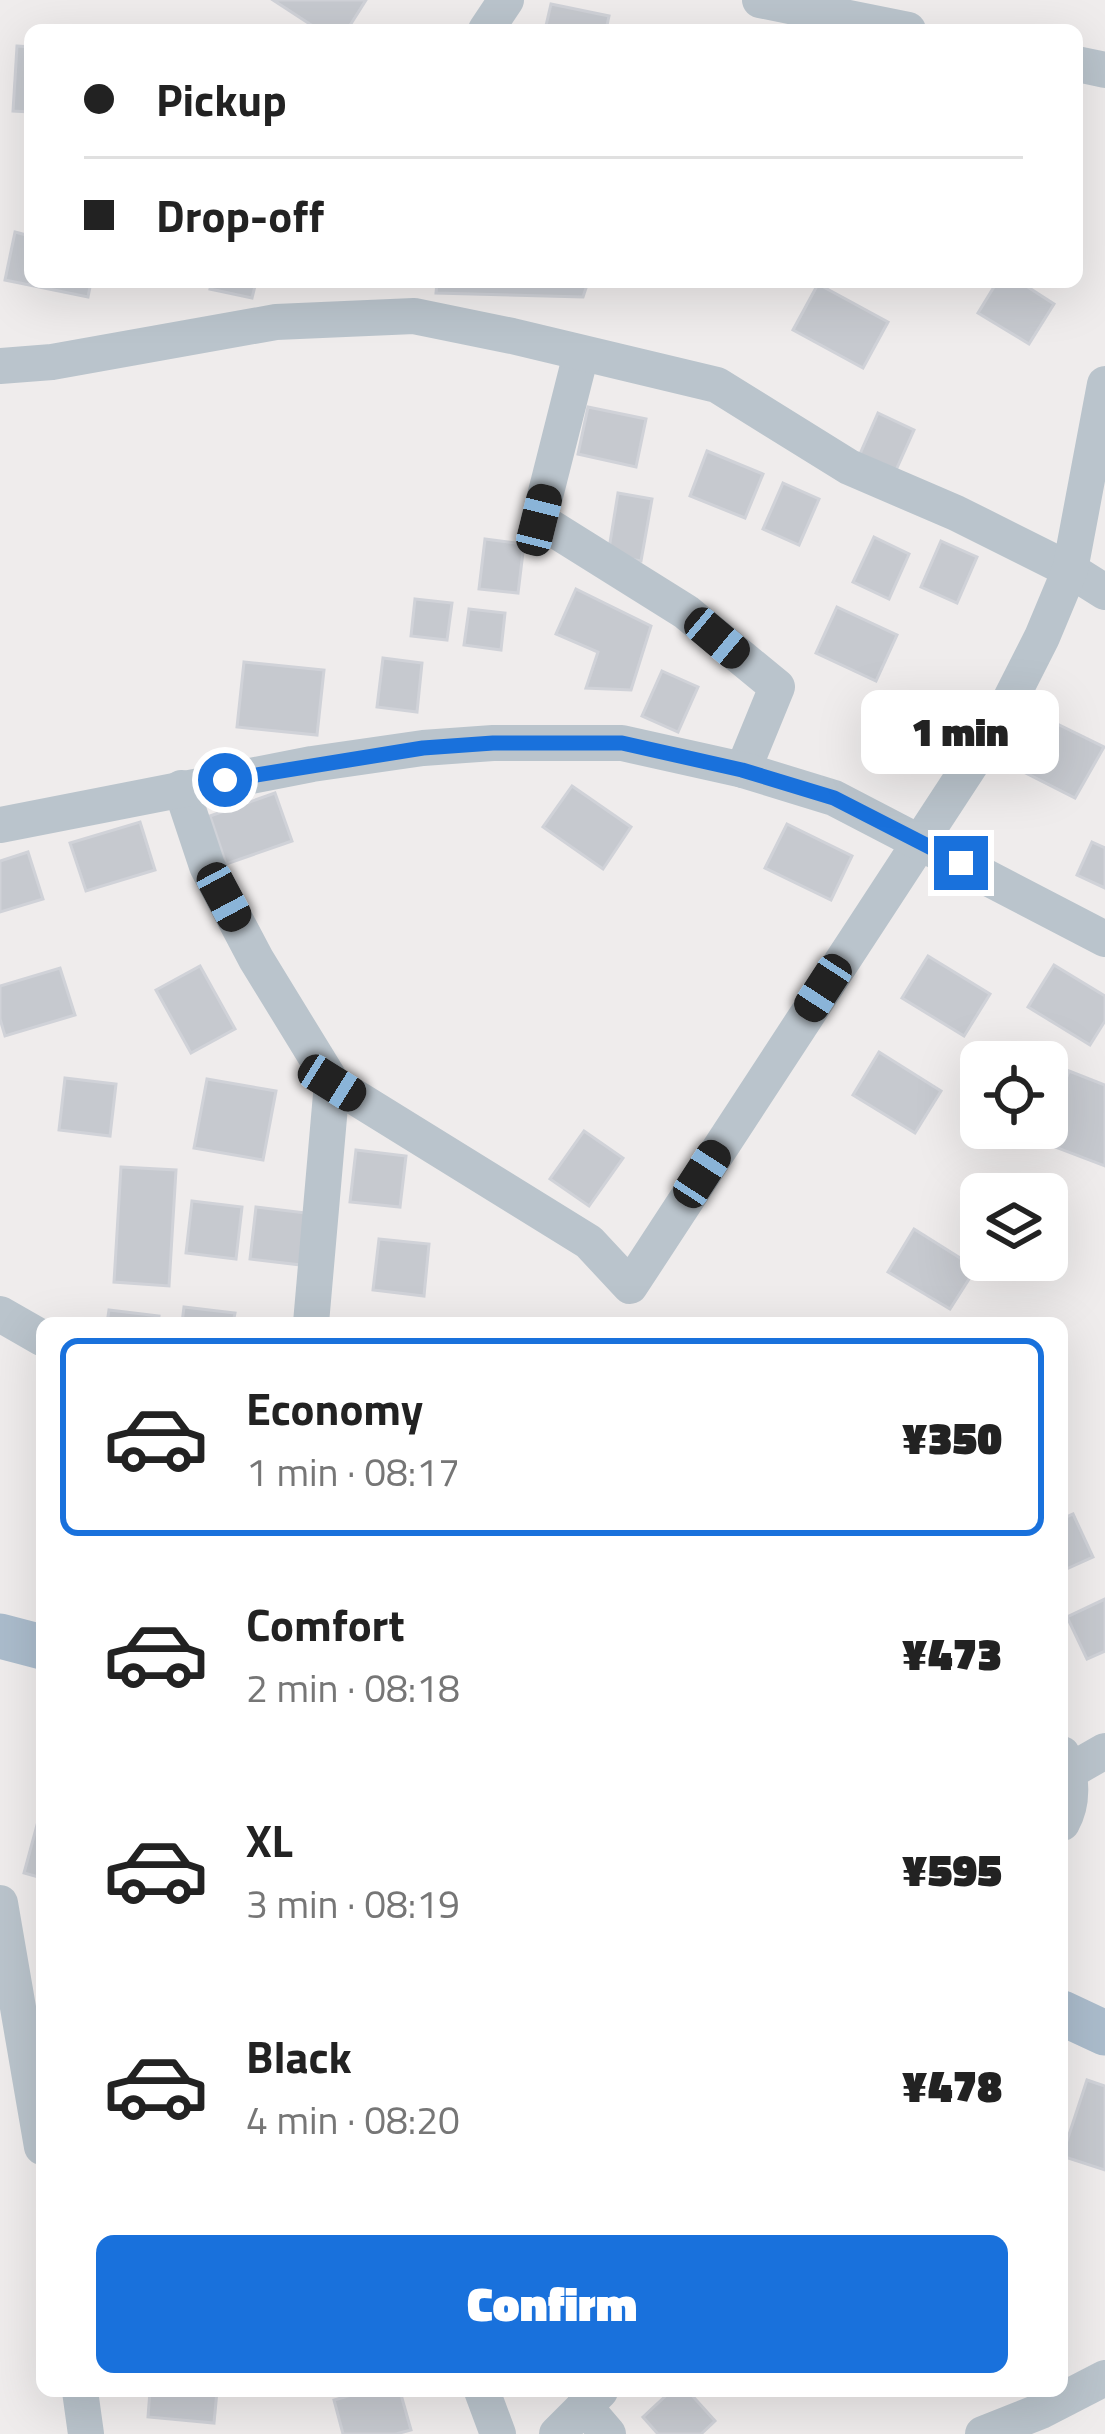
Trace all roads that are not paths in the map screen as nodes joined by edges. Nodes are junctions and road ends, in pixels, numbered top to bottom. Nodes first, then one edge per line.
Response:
1 (760, 0) edge
2 (878, 24) edge
3 (413, 299) edge
4 (581, 354) junction
5 (0, 366) edge
6 (1105, 384) edge
7 (1070, 570) junction
8 (1105, 592) edge
9 (742, 770) junction
10 (182, 788) junction
11 (0, 825) edge
12 (920, 840) junction
13 (1105, 939) edge
14 (332, 1083) junction
15 (0, 1314) edge
16 (311, 1317) edge
17 (36, 1335) edge
18 (0, 1636) edge
19 (36, 1646) edge
20 (1105, 1751) edge
21 (1068, 1761) edge
22 (0, 1904) edge
23 (1068, 2015) edge
24 (1105, 2033) edge
25 (36, 2111) edge
26 (1105, 2378) edge
27 (81, 2397) edge
28 (484, 2397) edge
29 (597, 2410) edge
30 (86, 2434) edge
31 (498, 2434) edge
32 (557, 2434) edge
33 (983, 2434) edge

1 - 2 street
3 - 4 street
3 - 5 street
4 - 7 street
4 - 9 street
6 - 7 street
7 - 8 street
7 - 12 street
9 - 10 street
9 - 12 street
10 - 11 street
10 - 14 street
12 - 13 street
12 - 14 street
14 - 16 street
15 - 17 street
18 - 19 main road
20 - 21 street
22 - 25 street
23 - 24 main road
26 - 33 street
27 - 30 street
28 - 31 street
29 - 32 street

